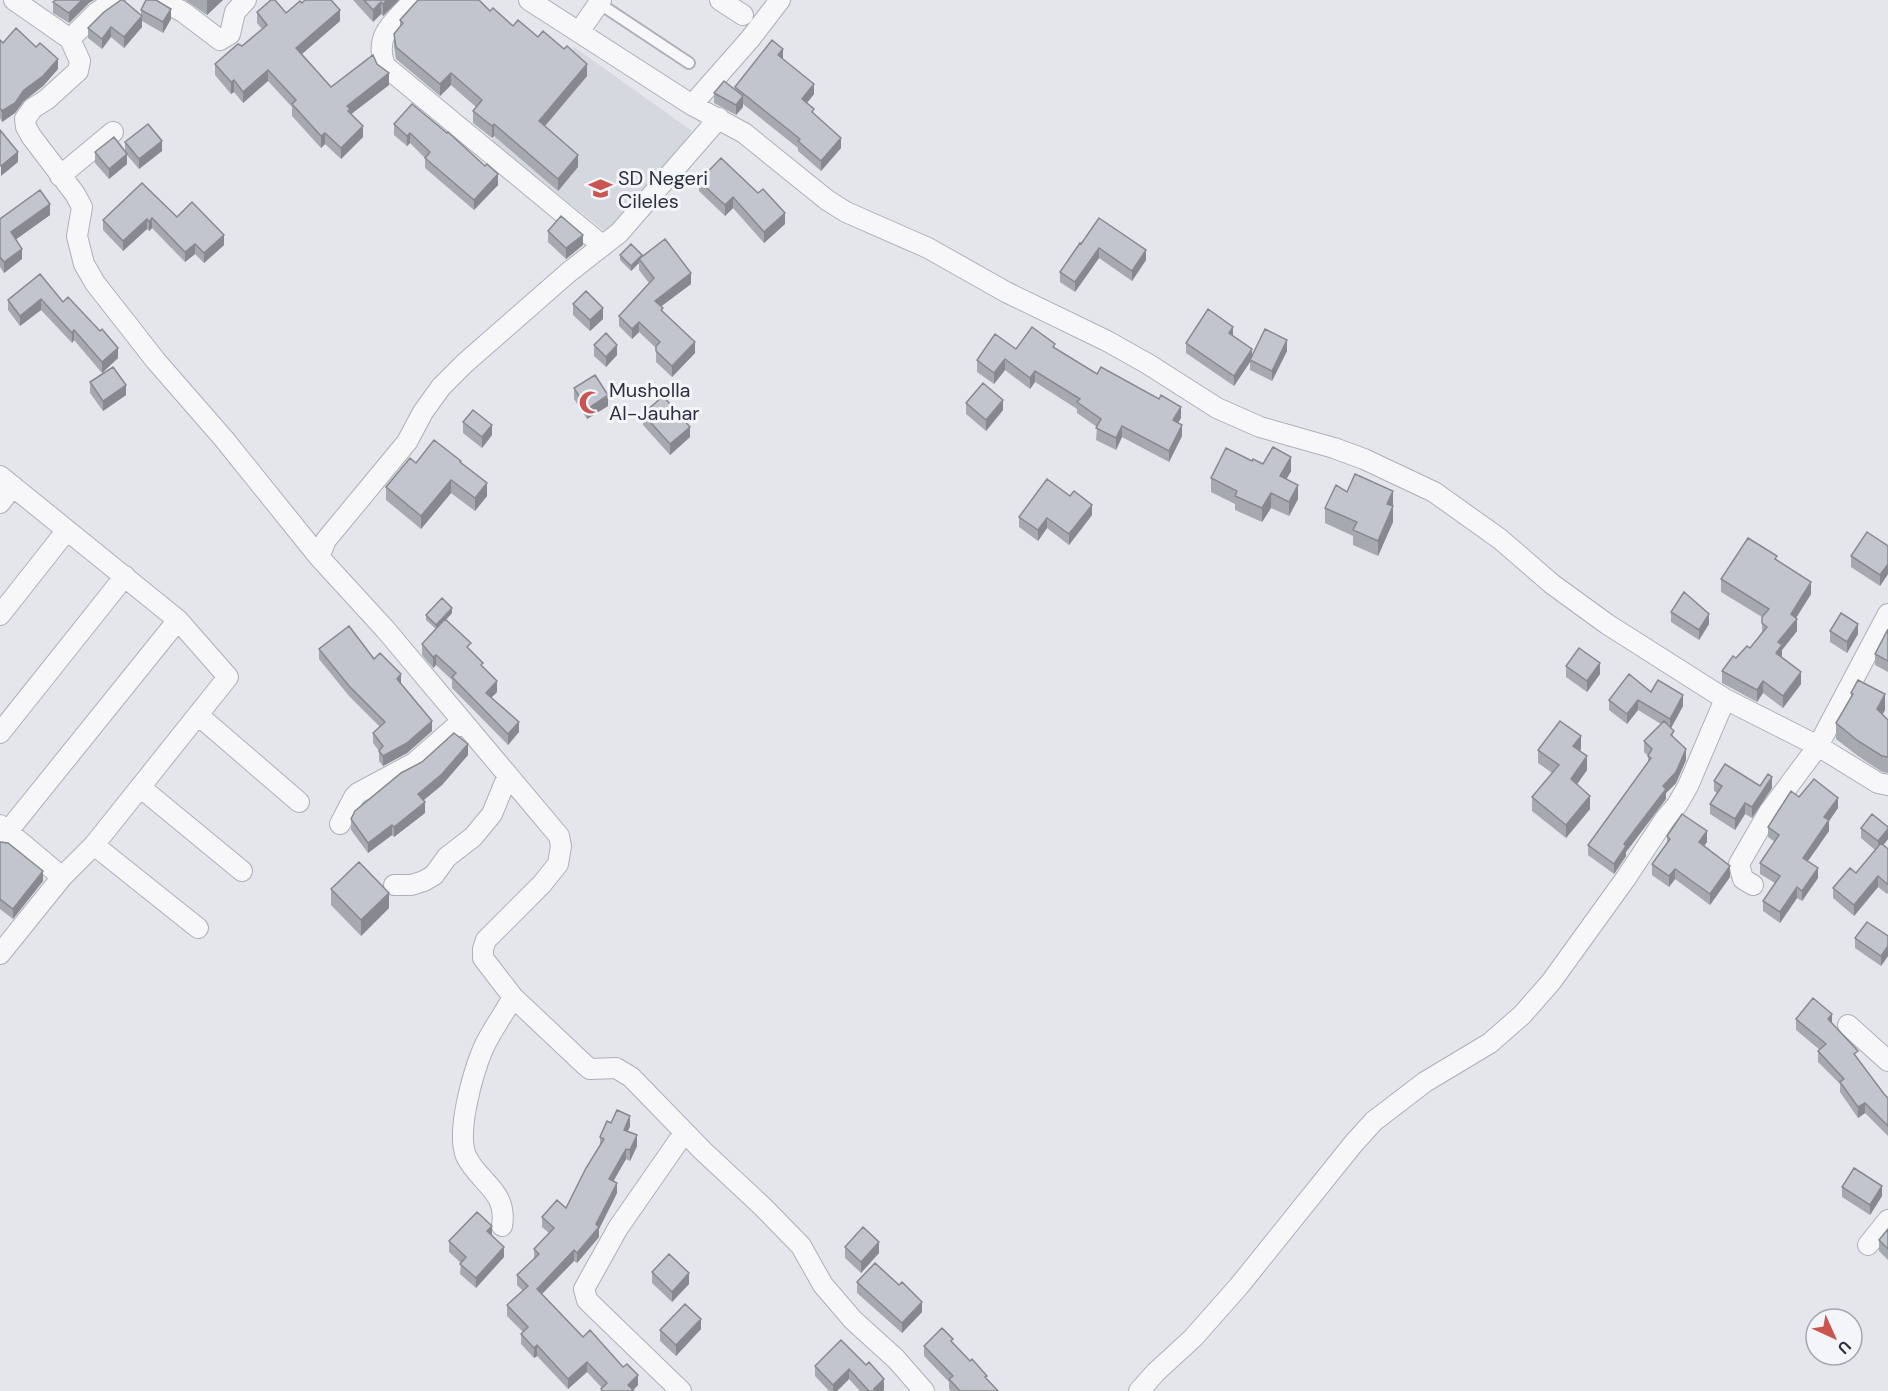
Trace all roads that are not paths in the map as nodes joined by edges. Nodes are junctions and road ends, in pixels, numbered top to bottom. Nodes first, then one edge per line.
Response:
1 (14, 0) edge
2 (115, 0) edge
3 (161, 0) edge
4 (246, 0) edge
5 (414, 0) edge
6 (529, 0) edge
7 (720, 0) edge
8 (780, 0) edge
9 (598, 1) edge
10 (743, 15) dead end
11 (579, 32) junction
12 (70, 39) junction
13 (689, 63) dead end
14 (692, 105) junction
15 (719, 118) junction
16 (113, 132) dead end
17 (60, 176) junction
18 (603, 246) junction
19 (7, 481) edge
20 (0, 503) edge
21 (67, 530) junction
22 (319, 556) junction
23 (124, 576) junction
24 (1888, 614) edge
25 (0, 615) edge
26 (178, 620) junction
27 (1725, 699) junction
28 (198, 715) junction
29 (462, 721) junction
30 (0, 733) edge
31 (1818, 746) junction
32 (508, 775) junction
33 (1888, 785) edge
34 (140, 787) junction
35 (300, 801) dead end
36 (340, 824) dead end
37 (3, 833) edge
38 (93, 845) junction
39 (242, 871) dead end
40 (62, 877) junction
41 (394, 885) dead end
42 (1753, 885) dead end
43 (198, 928) dead end
44 (0, 954) edge
45 (513, 997) junction
46 (1848, 1025) dead end
47 (1888, 1061) edge
48 (684, 1133) junction
49 (1888, 1220) edge
50 (502, 1226) dead end
51 (1868, 1245) dead end
52 (681, 1391) edge
53 (924, 1391) edge
54 (1139, 1391) edge

1 - 12 street
2 - 12 street
3 - 4 street
5 - 18 street
6 - 11 street
7 - 10 street
8 - 14 street
9 - 11 street
9 - 13 lane
11 - 14 street
12 - 17 street
14 - 15 street
15 - 18 street
15 - 27 street
16 - 17 street
17 - 22 street
18 - 22 street
19 - 20 street
19 - 21 street
21 - 23 street
21 - 25 street
22 - 29 street
23 - 26 street
23 - 30 street
24 - 31 street
26 - 28 street
26 - 37 street
27 - 31 street
27 - 54 street
28 - 34 street
28 - 35 street
29 - 32 street
29 - 36 street
31 - 33 street
31 - 42 street
32 - 41 street
32 - 45 street
34 - 38 street
34 - 39 street
37 - 40 street
38 - 40 street
38 - 43 street
40 - 44 street
45 - 48 street
45 - 50 street
46 - 47 street
48 - 52 street
48 - 53 street
49 - 51 street

